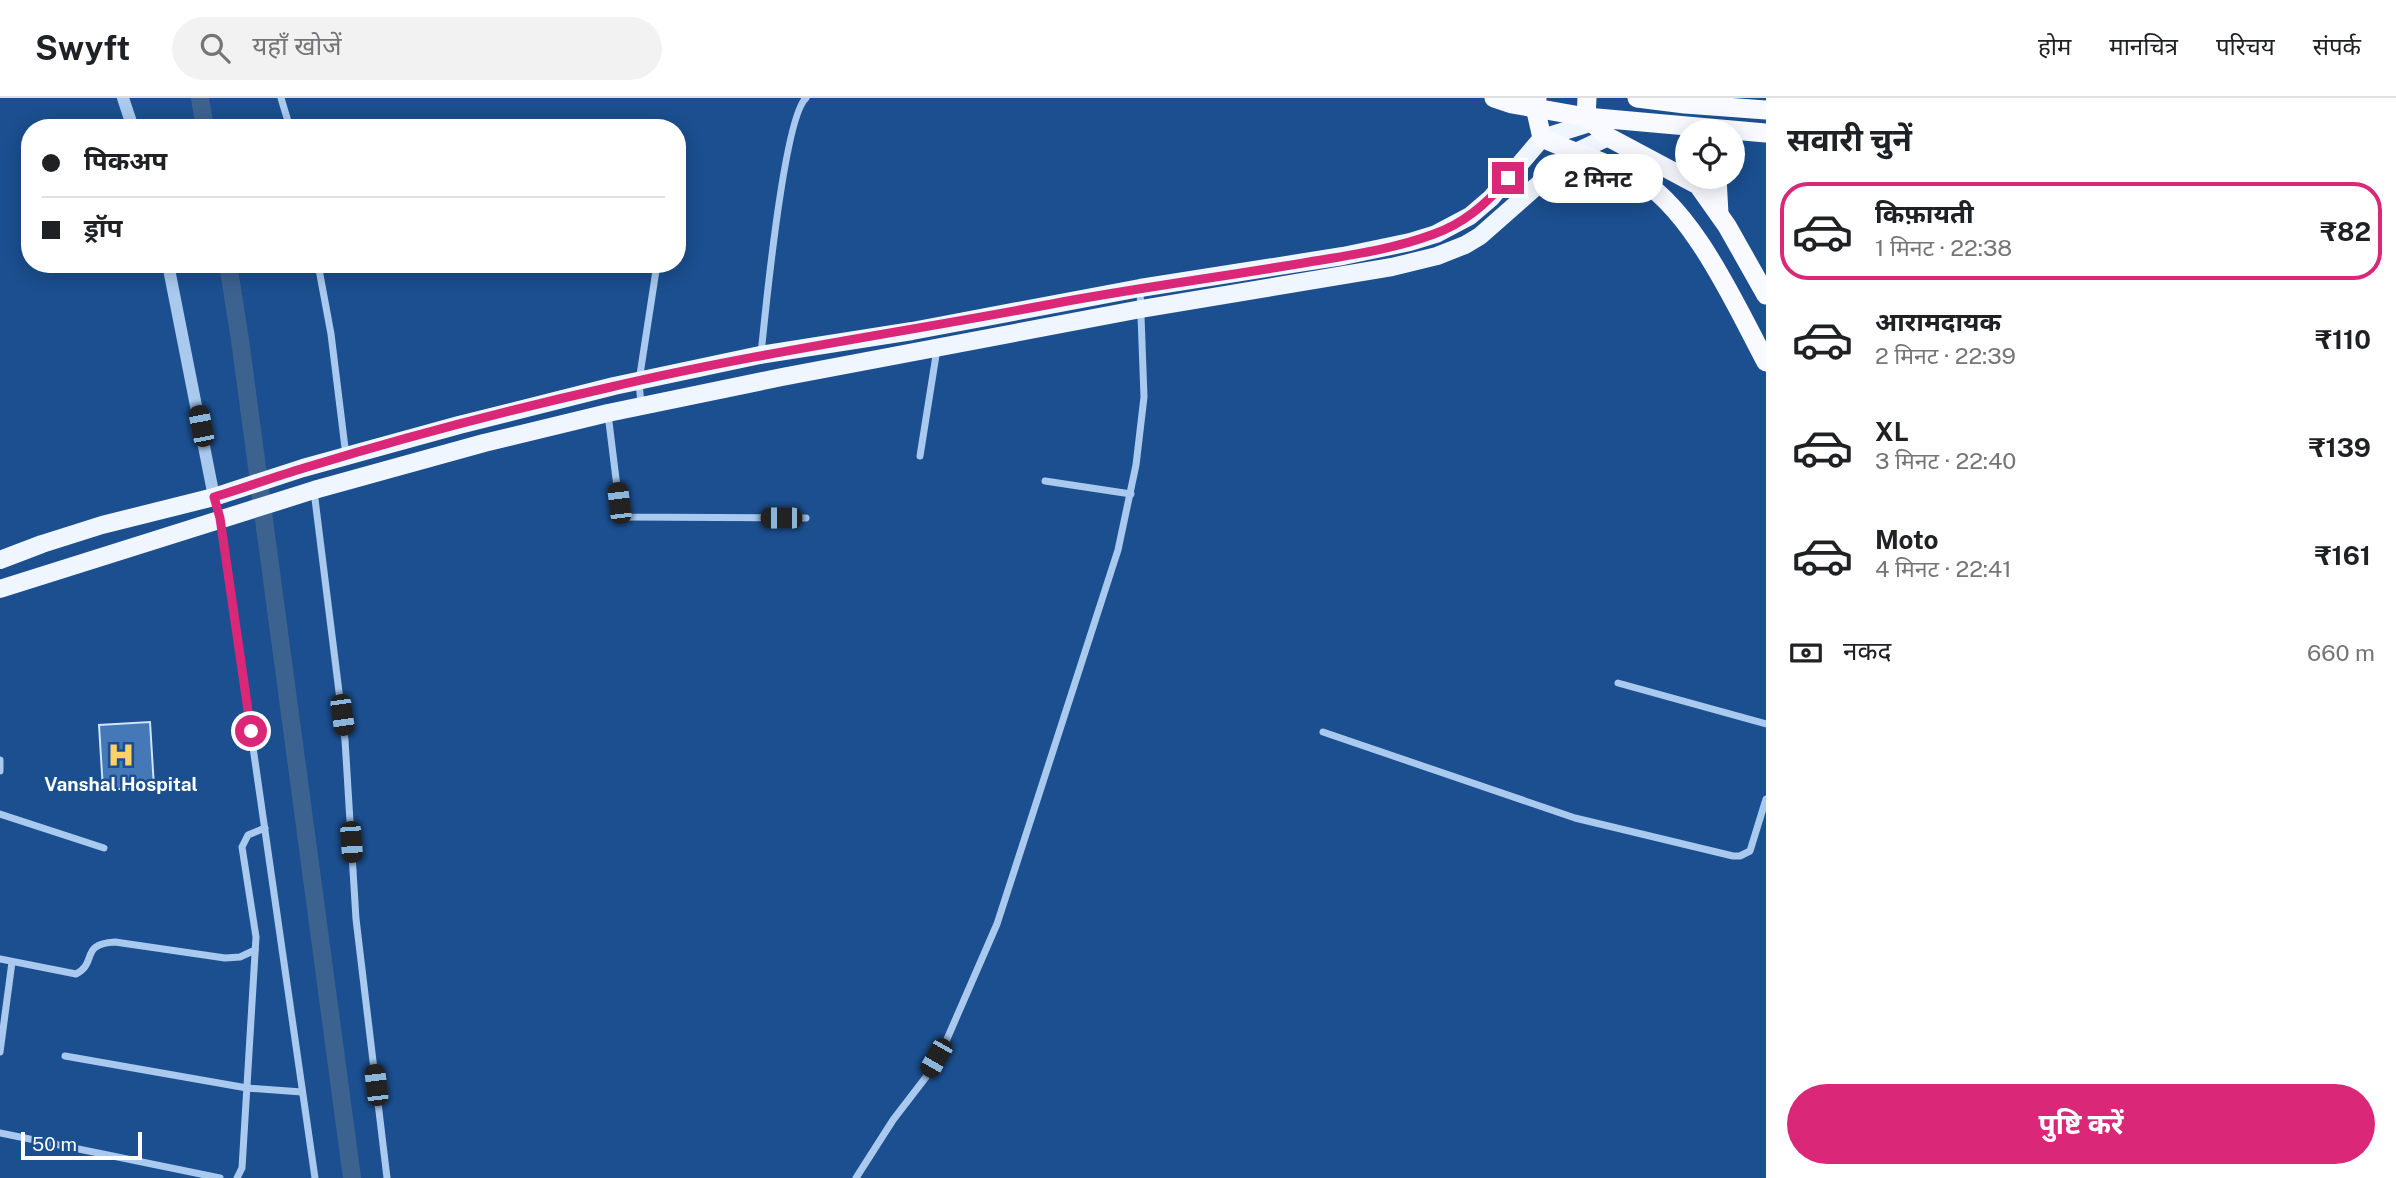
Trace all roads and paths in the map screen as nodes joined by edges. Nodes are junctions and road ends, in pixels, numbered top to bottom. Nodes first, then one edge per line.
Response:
1 (123, 98) edge
2 (281, 98) edge
3 (806, 98) edge
4 (1494, 98) edge
5 (1637, 98) edge
6 (1536, 103) edge
7 (1766, 110) edge
8 (1588, 113) edge
9 (130, 119) edge
10 (287, 119) edge
11 (1759, 132) edge
12 (1608, 137) junction
13 (1542, 138) junction
14 (1574, 153) junction
15 (1717, 189) edge
16 (1718, 214) junction
17 (170, 273) edge
18 (320, 273) edge
19 (656, 273) edge
20 (1140, 288) junction
21 (1766, 295) edge
22 (1141, 309) junction
23 (937, 348) junction
24 (761, 355) junction
25 (1766, 362) edge
26 (639, 381) junction
27 (642, 405) junction
28 (608, 413) junction
29 (346, 456) junction
30 (920, 456) dead end
31 (1045, 481) dead end
32 (312, 491) junction
33 (1131, 494) junction
34 (214, 497) junction
35 (220, 518) junction
36 (806, 518) dead end
37 (0, 561) edge
38 (0, 589) edge
39 (1618, 683) dead end
40 (1766, 724) edge
41 (1323, 732) dead end
42 (0, 760) edge
43 (0, 771) edge
44 (1766, 799) edge
45 (0, 814) edge
46 (264, 828) junction
47 (104, 848) dead end
48 (255, 950) junction
49 (0, 959) edge
50 (12, 962) junction
51 (0, 1052) edge
52 (65, 1056) dead end
53 (247, 1088) junction
54 (302, 1092) junction
55 (0, 1133) edge
56 (220, 1178) edge
57 (237, 1178) edge
58 (315, 1178) edge
59 (387, 1178) edge
60 (856, 1178) edge

1 - 9 street
2 - 10 street
3 - 24 street
4 - 6 highway
5 - 7 highway
6 - 8 highway
6 - 13 highway
8 - 11 highway
8 - 12 highway
8 - 13 main road
12 - 14 main road
12 - 16 highway
13 - 14 highway
13 - 20 main road
14 - 22 main road
14 - 25 highway
15 - 16 highway
16 - 21 highway
17 - 34 street
18 - 29 street
19 - 26 street
20 - 22 street
20 - 24 main road
22 - 23 main road
22 - 33 street
23 - 27 main road
23 - 30 street
24 - 26 main road
26 - 27 street
26 - 29 main road
27 - 28 main road
28 - 32 main road
28 - 36 street
29 - 34 main road
31 - 33 street
32 - 35 main road
32 - 59 street
33 - 60 street
34 - 35 street
34 - 37 main road
35 - 38 main road
35 - 46 street
39 - 40 street
41 - 44 street
42 - 43 street
45 - 47 street
46 - 48 street
46 - 54 street
48 - 50 street
48 - 53 street
49 - 50 street
50 - 51 street
52 - 53 street
53 - 54 street
53 - 57 street
54 - 58 street
55 - 56 street

